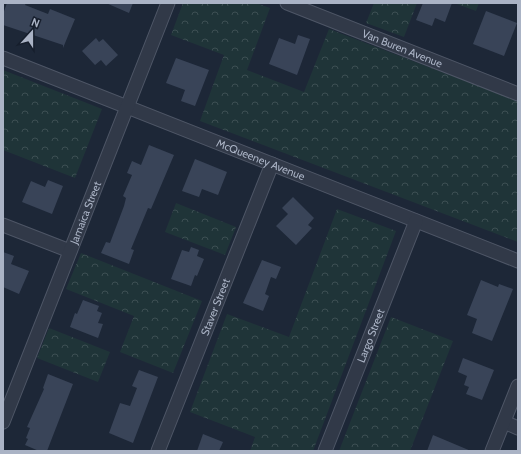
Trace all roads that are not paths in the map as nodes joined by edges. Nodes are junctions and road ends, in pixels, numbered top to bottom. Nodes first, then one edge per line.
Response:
1 (168, 3) edge
2 (287, 3) edge
3 (3, 58) edge
4 (518, 94) edge
5 (127, 107) junction
6 (272, 164) junction
7 (416, 221) junction
8 (3, 225) edge
9 (70, 251) junction
10 (518, 261) edge
11 (518, 386) edge
12 (8, 394) edge
13 (3, 422) edge
14 (504, 422) junction
15 (518, 428) edge
16 (158, 451) edge
17 (326, 451) edge
18 (492, 451) edge

1 - 5 street, Jamaica Street
2 - 4 street, Van Buren Avenue
3 - 5 street, McQueeney Avenue
5 - 6 street, McQueeney Avenue
5 - 9 street, Jamaica Street
6 - 7 street, McQueeney Avenue
6 - 16 street, Staver Street
7 - 10 street, McQueeney Avenue
7 - 17 street, Largo Street
8 - 9 street
9 - 12 street, Jamaica Street
11 - 14 street
12 - 13 street, Jamaica Street
14 - 15 street
14 - 18 street

